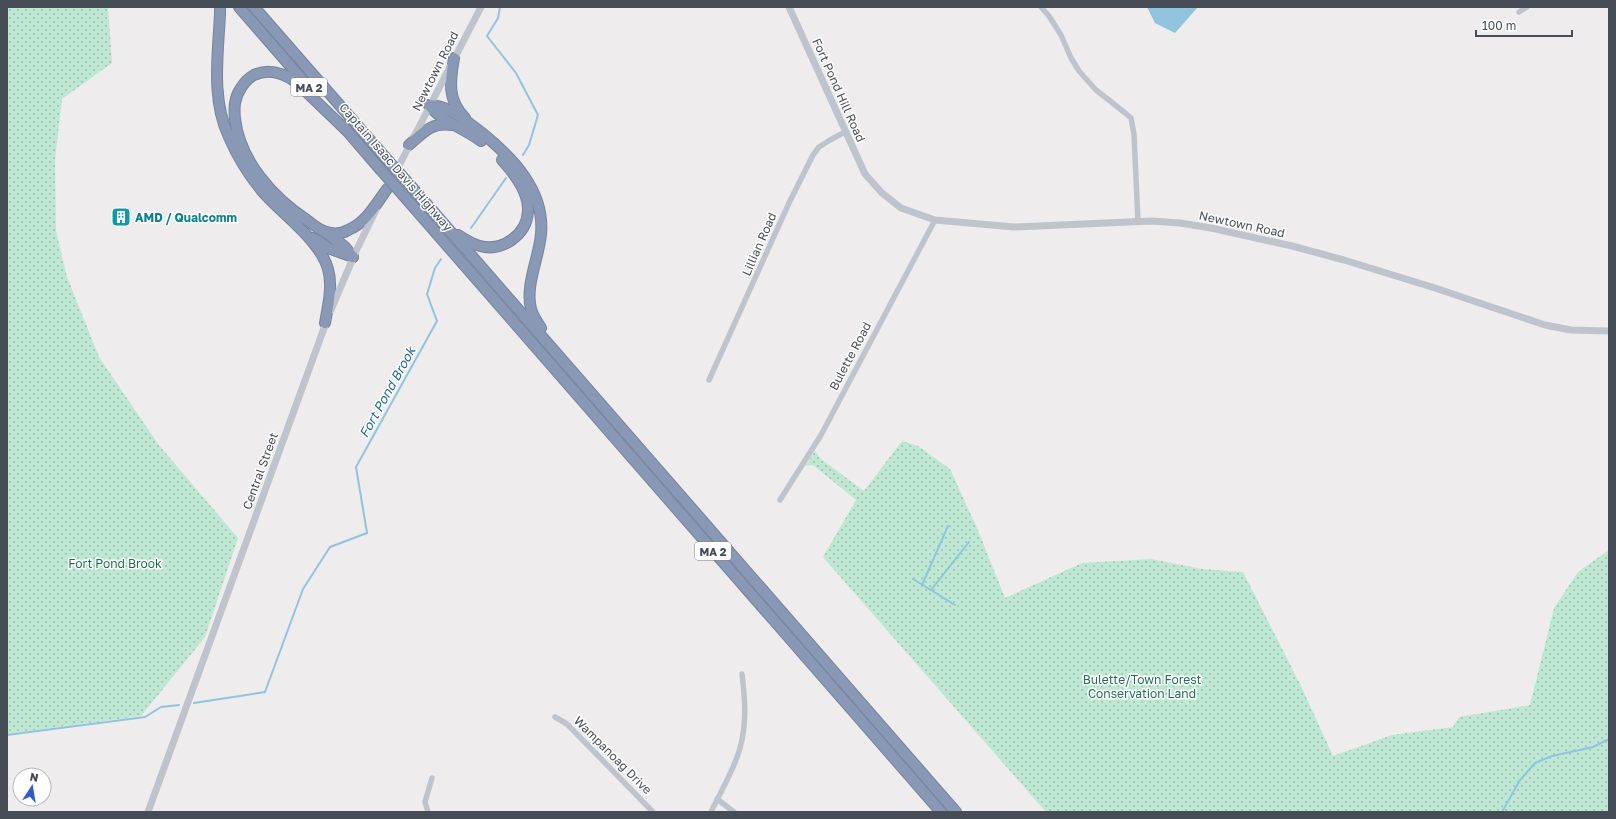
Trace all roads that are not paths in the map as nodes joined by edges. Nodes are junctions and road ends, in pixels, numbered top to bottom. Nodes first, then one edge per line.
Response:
1 (220, 7) edge
2 (239, 7) edge
3 (254, 7) edge
4 (481, 7) edge
5 (790, 7) edge
6 (1041, 7) edge
7 (1527, 7) edge
8 (1519, 12) dead end
9 (454, 58) junction
10 (429, 105) junction
11 (470, 124) junction
12 (454, 125) junction
13 (347, 131) junction
14 (845, 132) junction
15 (409, 145) junction
16 (870, 181) joint
17 (387, 189) junction
18 (935, 220) junction
19 (1138, 222) junction
20 (448, 228) junction
21 (322, 230) junction
22 (302, 232) junction
23 (353, 257) junction
24 (325, 323) junction
25 (1609, 331) edge
26 (550, 346) junction
27 (709, 380) dead end
28 (780, 500) dead end
29 (742, 674) dead end
30 (555, 717) dead end
31 (432, 778) dead end
32 (717, 799) junction
33 (148, 812) edge
34 (428, 812) edge
35 (653, 812) edge
36 (711, 812) edge
37 (734, 812) edge
38 (941, 812) edge
39 (956, 812) edge

1 - 22 highway
2 - 13 highway, Captain Isaac Davis Highway / MA 2
3 - 20 highway, Captain Isaac Davis Highway / MA 2, bridge
4 - 9 street, Newtown Road
5 - 14 street, Fort Pond Hill Road
6 - 19 street
7 - 8 street
9 - 10 street, Newtown Road
9 - 11 highway
10 - 11 highway
10 - 12 highway
10 - 15 street, Newtown Road
11 - 26 highway
12 - 15 highway
12 - 20 highway
13 - 21 highway
13 - 38 highway, Captain Isaac Davis Highway / MA 2, bridge
14 - 16 street, Fort Pond Hill Road
14 - 27 street, Lillian Road
15 - 17 street, Central Street
16 - 18 street, Newtown Road
17 - 21 highway
17 - 23 street, Central Street
18 - 19 street, Newtown Road
18 - 28 street, Bulette Road
19 - 25 street, Newtown Road
20 - 26 highway, Captain Isaac Davis Highway / MA 2
21 - 23 highway
22 - 23 highway
22 - 24 highway
23 - 24 street, Central Street
24 - 33 street, Central Street
26 - 39 highway, MA 2
29 - 32 street
30 - 35 street, Wampanoag Drive
31 - 34 street
32 - 36 street
32 - 37 street

